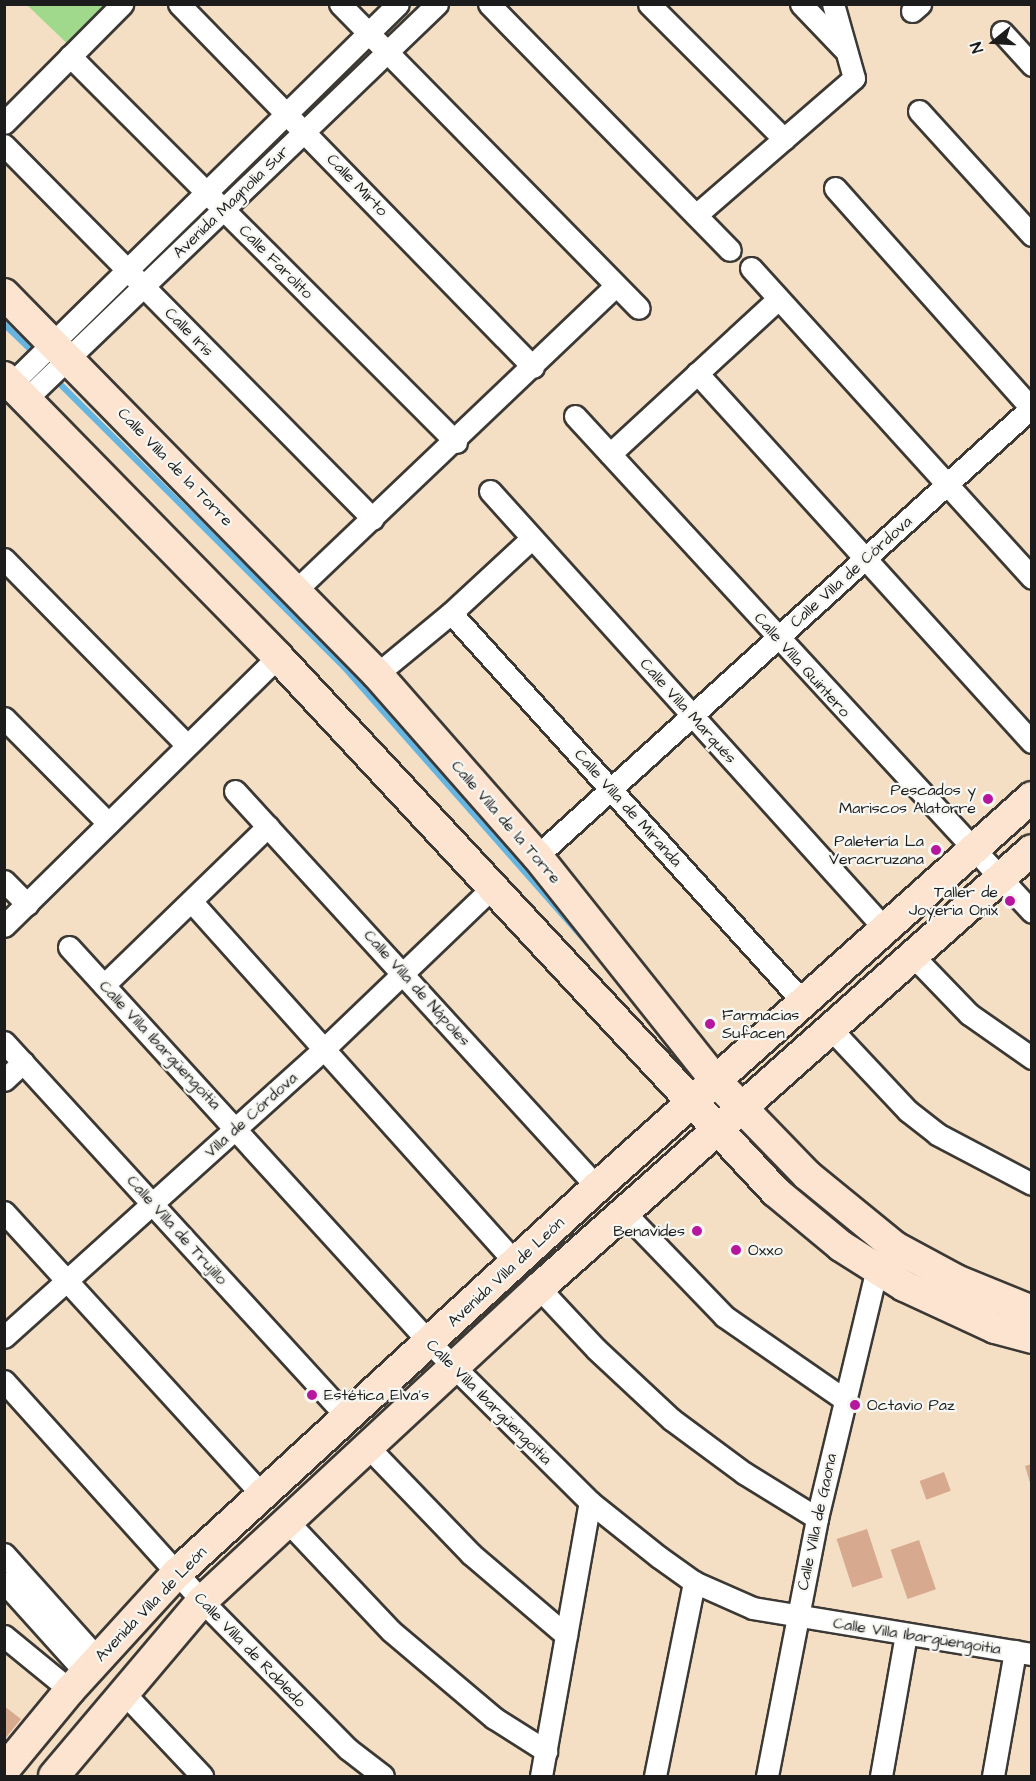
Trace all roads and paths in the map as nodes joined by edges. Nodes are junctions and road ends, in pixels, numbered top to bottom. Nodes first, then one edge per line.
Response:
1 (122, 4) edge
2 (179, 4) edge
3 (340, 4) edge
4 (398, 4) edge
5 (437, 4) edge
6 (489, 4) edge
7 (650, 4) edge
8 (801, 4) edge
9 (833, 4) edge
10 (1002, 32) dead end
11 (368, 33) junction
12 (845, 50) junction
13 (387, 52) junction
14 (70, 56) junction
15 (1032, 65) edge
16 (919, 111) dead end
17 (287, 113) junction
18 (4, 123) edge
19 (304, 131) junction
20 (784, 139) junction
21 (4, 146) edge
22 (835, 189) dead end
23 (206, 192) junction
24 (223, 209) junction
25 (696, 215) junction
26 (1032, 235) edge
27 (730, 250) dead end
28 (751, 268) dead end
29 (127, 270) junction
30 (616, 285) junction
31 (143, 286) junction
32 (4, 294) edge
33 (778, 299) junction
34 (639, 308) dead end
35 (61, 350) junction
36 (534, 367) junction
37 (697, 374) junction
38 (14, 387) edge
39 (1031, 408) edge
40 (575, 416) dead end
41 (456, 442) junction
42 (609, 454) junction
43 (947, 485) junction
44 (490, 491) dead end
45 (373, 519) junction
46 (532, 537) junction
47 (4, 559) edge
48 (865, 559) junction
49 (1032, 578) edge
50 (295, 591) junction
51 (451, 613) junction
52 (778, 639) junction
53 (278, 657) junction
54 (377, 674) junction
55 (693, 716) junction
56 (4, 718) edge
57 (1032, 742) edge
58 (188, 745) junction
59 (611, 790) junction
60 (235, 791) dead end
61 (1032, 797) edge
62 (108, 823) junction
63 (268, 826) junction
64 (1032, 850) edge
65 (972, 852) junction
66 (537, 856) junction
67 (998, 880) junction
68 (4, 881) edge
69 (493, 887) junction
70 (191, 902) junction
71 (27, 904) junction
72 (1032, 912) edge
73 (4, 926) edge
74 (886, 930) junction
75 (69, 947) dead end
76 (913, 956) junction
77 (405, 973) junction
78 (104, 985) junction
79 (804, 1003) junction
80 (830, 1028) junction
81 (4, 1042) edge
82 (324, 1049) junction
83 (1032, 1058) edge
84 (23, 1062) junction
85 (4, 1080) edge
86 (716, 1081) junction
87 (694, 1102) junction
88 (744, 1108) junction
89 (237, 1128) junction
90 (719, 1131) junction
91 (1032, 1184) edge
92 (597, 1187) junction
93 (153, 1204) junction
94 (4, 1212) edge
95 (624, 1212) junction
96 (516, 1263) junction
97 (877, 1269) junction
98 (68, 1279) junction
99 (539, 1288) junction
100 (1032, 1311) edge
101 (4, 1337) edge
102 (1032, 1338) edge
103 (430, 1343) junction
104 (454, 1367) junction
105 (4, 1381) edge
106 (844, 1399) junction
107 (348, 1418) junction
108 (368, 1447) junction
109 (262, 1496) junction
110 (590, 1502) junction
111 (817, 1518) junction
112 (287, 1521) junction
113 (4, 1554) edge
114 (177, 1573) junction
115 (4, 1582) edge
116 (694, 1582) junction
117 (202, 1601) junction
118 (797, 1617) junction
119 (906, 1634) junction
120 (566, 1635) junction
121 (4, 1636) edge
122 (1023, 1653) edge
123 (84, 1674) junction
124 (122, 1691) junction
125 (546, 1752) junction
126 (4, 1770) edge
127 (54, 1776) edge
128 (202, 1776) edge
129 (383, 1776) edge
130 (541, 1776) edge
131 (655, 1776) edge
132 (767, 1776) edge
133 (881, 1776) edge
134 (993, 1776) edge

1 - 14 street
2 - 17 street, Calle Mirto
3 - 11 street
4 - 11 street, Avenida Magnolia Sur
5 - 13 street, Avenida Magnolia Sur
6 - 25 street
7 - 20 street
8 - 12 street
9 - 12 street
10 - 15 street
11 - 13 street
11 - 17 street, Avenida Magnolia Sur
12 - 20 street
13 - 19 street, Avenida Magnolia Sur
13 - 30 street
14 - 18 street
14 - 23 street, Calle Farolito
16 - 26 street
17 - 19 street, Calle Mirto
17 - 23 street, Avenida Magnolia Sur
19 - 24 street, Avenida Magnolia Sur
19 - 36 street, Calle Mirto
20 - 25 street
21 - 29 street, Calle Iris
22 - 39 street
23 - 24 street, Calle Farolito
23 - 29 street, Avenida Magnolia Sur
24 - 31 street, Avenida Magnolia Sur
24 - 41 street, Calle Farolito
25 - 27 street
28 - 33 street
29 - 31 street, Calle Iris
29 - 35 street, Avenida Magnolia Sur
30 - 34 street
30 - 36 street
31 - 35 street, Avenida Magnolia Sur
31 - 45 street, Calle Iris
32 - 35 street, Calle Villa de la Torre
33 - 37 street
33 - 43 street
35 - 38 street, Avenida Magnolia Sur
35 - 50 street, Calle Villa de la Torre
36 - 41 street
37 - 42 street
37 - 48 street
38 - 53 street
39 - 43 street, Calle Villa de Córdova
40 - 42 street, Calle Villa Quintero
41 - 45 street
42 - 52 street, Calle Villa Quintero
43 - 48 street, Calle Villa de Córdova
43 - 49 street
44 - 46 street, Calle Villa Marqués
45 - 50 street
46 - 51 street
46 - 55 street, Calle Villa Marqués
47 - 58 street
48 - 52 street, Calle Villa de Córdova
48 - 57 street
50 - 54 street, Calle Villa de la Torre
51 - 54 street
51 - 59 street, Calle Villa de Miranda
52 - 55 street, Calle Villa de Córdova
52 - 65 street, Calle Villa Quintero
53 - 58 street
53 - 69 street
54 - 66 street, Calle Villa de la Torre
55 - 59 street, Calle Villa de Córdova
55 - 74 street, Calle Villa Marqués
56 - 62 street
58 - 62 street
59 - 66 street, Calle Villa de Córdova
59 - 79 street, Calle Villa de Miranda
60 - 63 street, Calle Villa de Nápoles
61 - 65 street, Avenida Villa de León
62 - 71 street
63 - 70 street
63 - 77 street, Calle Villa de Nápoles
64 - 67 street, Avenida Villa de León
65 - 67 street, Calle Villa Quintero
65 - 74 street, Avenida Villa de León
66 - 86 street, Calle Villa de la Torre
67 - 72 street, Calle Villa Quintero
67 - 76 street, Avenida Villa de León
68 - 71 street
69 - 77 street, Villa de Córdova
69 - 87 street
70 - 78 street
70 - 82 street
71 - 73 street
74 - 79 street, Avenida Villa de León
75 - 78 street, Calle Villa Ibargüengoitia
76 - 80 street, Avenida Villa de León
76 - 83 street
77 - 82 street, Villa de Córdova
77 - 92 street, Calle Villa de Nápoles
78 - 89 street, Calle Villa Ibargüengoitia
79 - 86 street, Avenida Villa de León
80 - 88 street, Avenida Villa de León
80 - 91 street
81 - 84 street, Calle Villa de Trujillo
82 - 89 street, Villa de Córdova
82 - 96 street
84 - 85 street
84 - 93 street, Calle Villa de Trujillo
86 - 87 street, Avenida Villa de León
86 - 88 street, Calle Villa de la Torre
87 - 90 street
87 - 92 street, Avenida Villa de León
88 - 90 street, Avenida Villa de León
88 - 100 street, Calle Villa de la Torre
89 - 93 street, Villa de Córdova
89 - 103 street, Calle Villa Ibargüengoitia
90 - 95 street, Avenida Villa de León
90 - 97 street
92 - 96 street, Avenida Villa de León
93 - 98 street, Villa de Córdova
93 - 107 street, Calle Villa de Trujillo
94 - 98 street
95 - 99 street, Avenida Villa de León
95 - 106 street
96 - 103 street, Avenida Villa de León
97 - 102 street
97 - 106 street, Calle Villa de Gaona
98 - 101 street, Villa de Córdova
98 - 109 street
99 - 104 street, Avenida Villa de León
99 - 111 street
103 - 104 street, Calle Villa Ibargüengoitia
103 - 107 street, Avenida Villa de León
104 - 108 street, Avenida Villa de León
104 - 110 street, Calle Villa Ibargüengoitia
105 - 114 street, Calle Villa de Robledo
106 - 111 street, Calle Villa de Gaona
107 - 109 street, Avenida Villa de León
108 - 112 street, Avenida Villa de León
108 - 120 street
109 - 114 street, Avenida Villa de León
110 - 116 street, Calle Villa Ibargüengoitia
110 - 120 street
111 - 118 street, Calle Villa de Gaona
112 - 117 street, Avenida Villa de León
112 - 125 street
113 - 123 street
114 - 117 street, Calle Villa de Robledo
114 - 123 street, Avenida Villa de León
115 - 123 street
116 - 118 street, Calle Villa Ibargüengoitia
116 - 131 street
117 - 124 street, Avenida Villa de León
117 - 129 street, Calle Villa de Robledo
118 - 119 street, Calle Villa Ibargüengoitia
118 - 132 street, Calle Villa de Gaona
119 - 122 street, Calle Villa Ibargüengoitia
119 - 133 street
120 - 125 street
121 - 123 street
122 - 134 street
123 - 126 street, Avenida Villa de León
124 - 127 street, Avenida Villa de León
124 - 128 street
125 - 130 street

